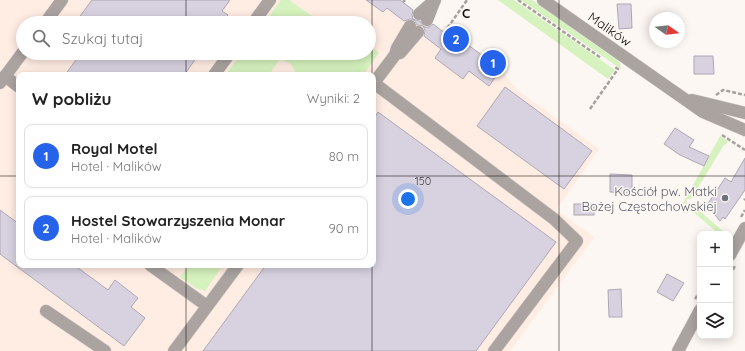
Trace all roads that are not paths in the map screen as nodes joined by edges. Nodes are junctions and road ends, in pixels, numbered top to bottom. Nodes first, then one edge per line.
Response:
1 (62, 0) edge
2 (270, 0) edge
3 (435, 0) edge
4 (543, 0) edge
5 (50, 16) edge
6 (258, 16) edge
7 (423, 17) dead end
8 (414, 29) dead end
9 (17, 60) edge
10 (225, 60) edge
11 (216, 72) edge
12 (2, 79) edge
13 (376, 80) edge
14 (16, 86) edge
15 (376, 86) edge
16 (680, 95) junction
17 (745, 113) edge
18 (745, 130) edge
19 (743, 233) edge
20 (733, 250) edge
21 (154, 268) edge
22 (236, 268) edge
23 (207, 306) junction
24 (46, 310) dead end
25 (697, 316) edge
26 (105, 351) edge
27 (174, 351) edge
28 (494, 351) edge
29 (678, 351) edge

1 - 5 street
2 - 6 street
3 - 7 street
4 - 16 street, Malików
8 - 13 street
9 - 12 street
10 - 11 street
12 - 14 street
15 - 28 street
16 - 17 street, Malików
16 - 18 street, Malików
19 - 20 street
21 - 23 street
22 - 23 street
23 - 27 street
24 - 26 street
25 - 29 street

